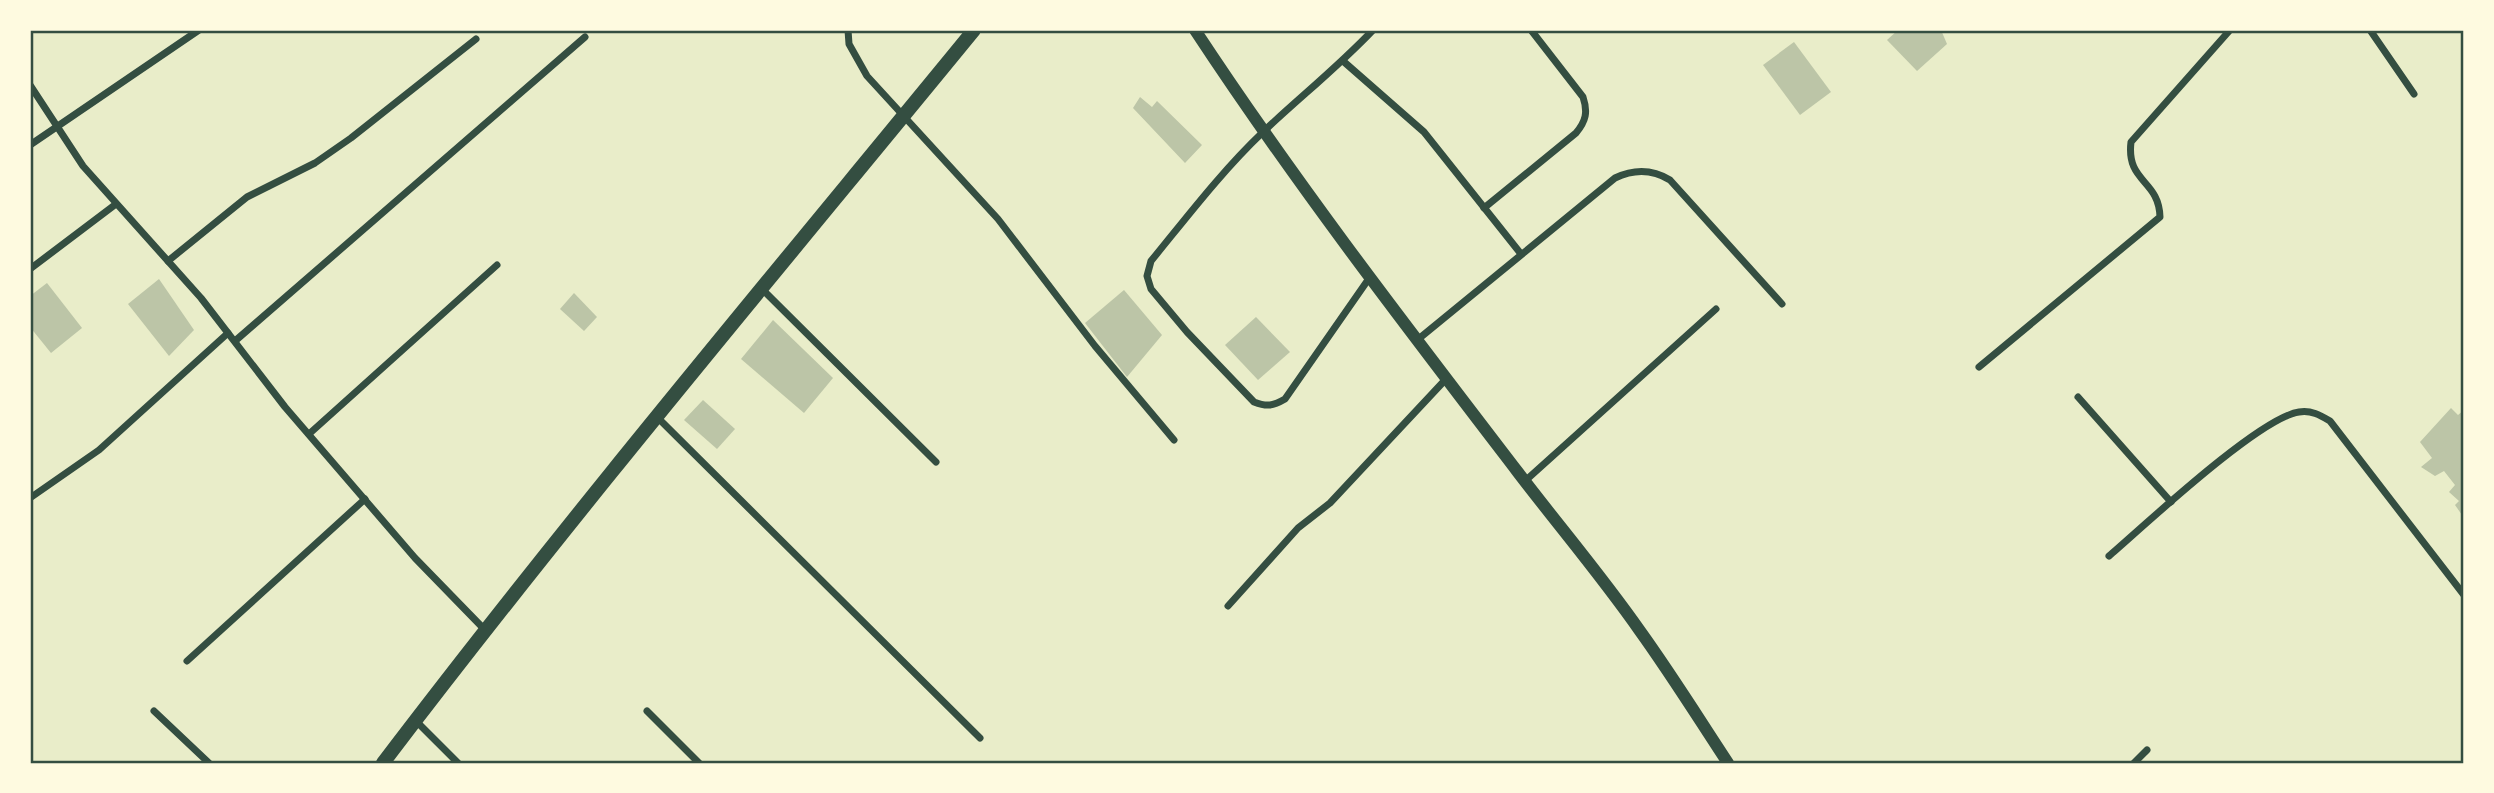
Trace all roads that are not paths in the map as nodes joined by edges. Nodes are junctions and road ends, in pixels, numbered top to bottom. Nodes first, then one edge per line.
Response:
1 (200, 30) edge
2 (848, 30) edge
3 (974, 30) edge
4 (1195, 30) edge
5 (1373, 30) edge
6 (1531, 30) edge
7 (2230, 30) edge
8 (2370, 30) edge
9 (585, 37) dead end
10 (476, 39) dead end
11 (1343, 61) junction
12 (30, 85) edge
13 (2414, 94) dead end
14 (904, 116) junction
15 (56, 127) junction
16 (1263, 133) junction
17 (30, 145) edge
18 (116, 204) junction
19 (1484, 208) junction
20 (1521, 254) junction
21 (168, 261) junction
22 (497, 265) dead end
23 (30, 269) edge
24 (1370, 277) junction
25 (760, 287) junction
26 (1782, 304) dead end
27 (1716, 309) dead end
28 (228, 333) junction
29 (235, 341) junction
30 (1416, 341) junction
31 (1979, 366) dead end
32 (1446, 379) junction
33 (2078, 397) dead end
34 (657, 417) junction
35 (309, 433) junction
36 (1174, 440) dead end
37 (936, 462) dead end
38 (1524, 482) junction
39 (30, 498) edge
40 (365, 499) junction
41 (2171, 502) junction
42 (2109, 556) dead end
43 (2464, 595) edge
44 (1228, 606) dead end
45 (485, 630) junction
46 (187, 661) dead end
47 (154, 711) dead end
48 (647, 711) dead end
49 (415, 720) junction
50 (979, 738) dead end
51 (2147, 750) dead end
52 (209, 763) edge
53 (383, 763) edge
54 (458, 763) edge
55 (699, 763) edge
56 (1728, 763) edge
57 (2134, 763) edge

1 - 15 street
2 - 14 street
3 - 14 main road
4 - 16 street
5 - 11 street
6 - 19 street
7 - 31 street
8 - 13 street
9 - 29 street
10 - 21 street
11 - 16 street
11 - 19 street
12 - 15 street
14 - 25 main road
14 - 36 street
15 - 17 street
15 - 18 street
16 - 24 street
16 - 24 street
18 - 21 street
18 - 23 street
19 - 20 street
20 - 26 street
20 - 30 street
21 - 28 street
22 - 35 street
24 - 30 street
25 - 34 main road
25 - 37 street
27 - 38 street
28 - 29 street
28 - 39 street
29 - 35 street
30 - 32 street
32 - 38 street
32 - 44 street
33 - 41 street
34 - 45 main road
34 - 50 street
35 - 40 street
38 - 56 street
40 - 45 street
40 - 46 street
41 - 42 street
41 - 43 street
45 - 49 main road
47 - 52 street
48 - 55 street
49 - 53 main road
49 - 54 street
51 - 57 street

